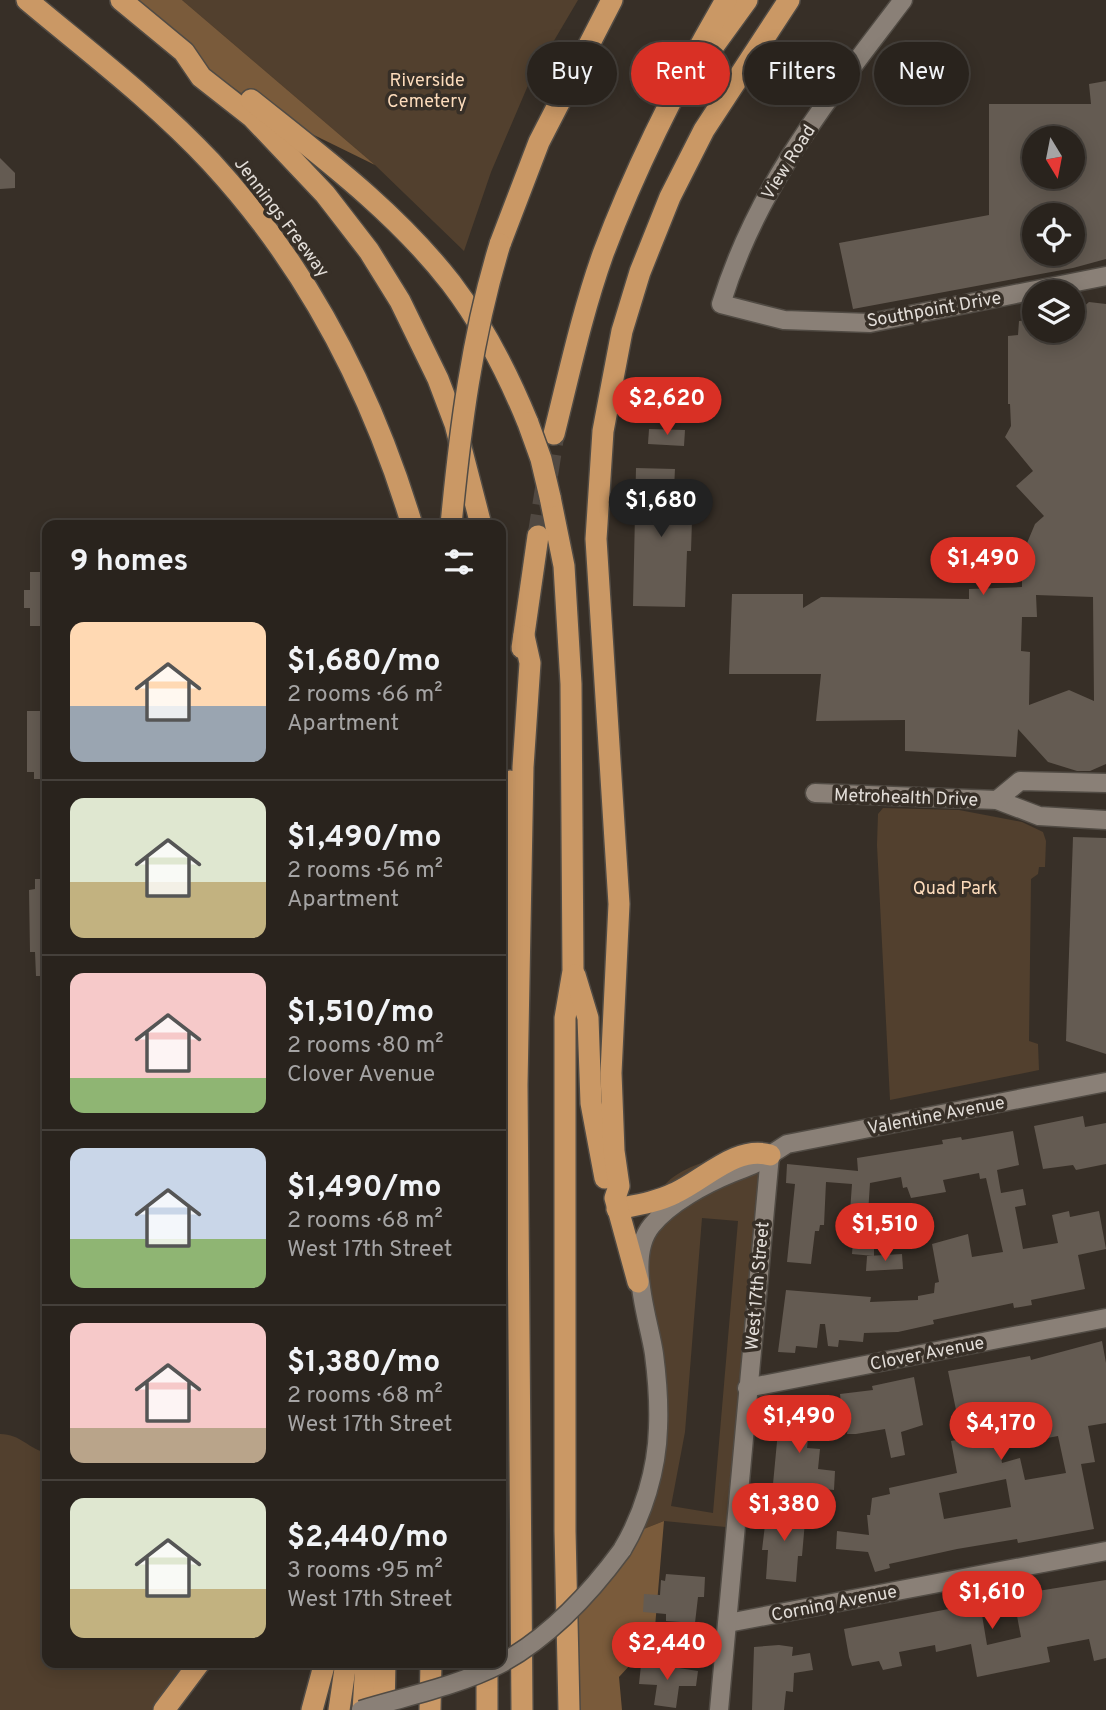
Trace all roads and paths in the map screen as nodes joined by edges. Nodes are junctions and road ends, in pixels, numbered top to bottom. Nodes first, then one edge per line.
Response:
1 (27, 0) edge
2 (121, 0) edge
3 (614, 0) edge
4 (726, 0) edge
5 (747, 0) edge
6 (789, 0) edge
7 (903, 0) edge
8 (184, 52) junction
9 (659, 124) junction
10 (1106, 276) edge
11 (721, 304) joint
12 (554, 434) tunnel mouth
13 (410, 520) edge
14 (452, 520) edge
15 (480, 520) edge
16 (538, 536) tunnel mouth
17 (524, 635) junction
18 (1106, 783) edge
19 (815, 793) dead end
20 (996, 800) junction
21 (1106, 820) edge
22 (506, 838) edge
23 (573, 971) junction
24 (1106, 1082) edge
25 (770, 1155) junction
26 (616, 1204) junction
27 (638, 1282) junction
28 (1106, 1318) edge
29 (747, 1388) junction
30 (1106, 1551) edge
31 (728, 1623) junction
32 (506, 1659) edge
33 (196, 1668) edge
34 (324, 1668) edge
35 (345, 1668) edge
36 (366, 1668) edge
37 (385, 1668) edge
38 (431, 1668) edge
39 (487, 1668) edge
40 (488, 1668) edge
41 (164, 1710) edge
42 (313, 1710) edge
43 (339, 1710) edge
44 (362, 1710) edge
45 (384, 1710) edge
46 (430, 1710) edge
47 (487, 1710) edge
48 (522, 1710) edge
49 (569, 1710) edge
50 (719, 1710) edge

1 - 13 highway, Jennings Freeway
2 - 8 highway
3 - 14 highway, bridge
4 - 9 highway
5 - 9 highway
6 - 26 highway
7 - 11 street, View Road
8 - 15 highway
8 - 23 highway, bridge
9 - 12 highway
10 - 11 street, Southpoint Drive
16 - 17 highway
17 - 22 highway
17 - 48 highway
18 - 20 street, Metrohealth Drive
19 - 20 street, Metrohealth Drive
20 - 21 street, Metrohealth Drive
23 - 26 highway
23 - 49 highway
24 - 25 street, Valentine Avenue
25 - 26 highway
25 - 27 street, Valentine Avenue
25 - 29 street, West 17th Street
26 - 27 highway
27 - 32 street, bridge
28 - 29 street, Clover Avenue
29 - 31 street, West 17th Street
30 - 31 street, Corning Avenue
31 - 50 street, West 17th Street
33 - 41 highway
34 - 42 highway
35 - 43 highway
36 - 44 highway
37 - 45 highway
38 - 46 highway
39 - 47 highway
40 - 44 street, bridge

